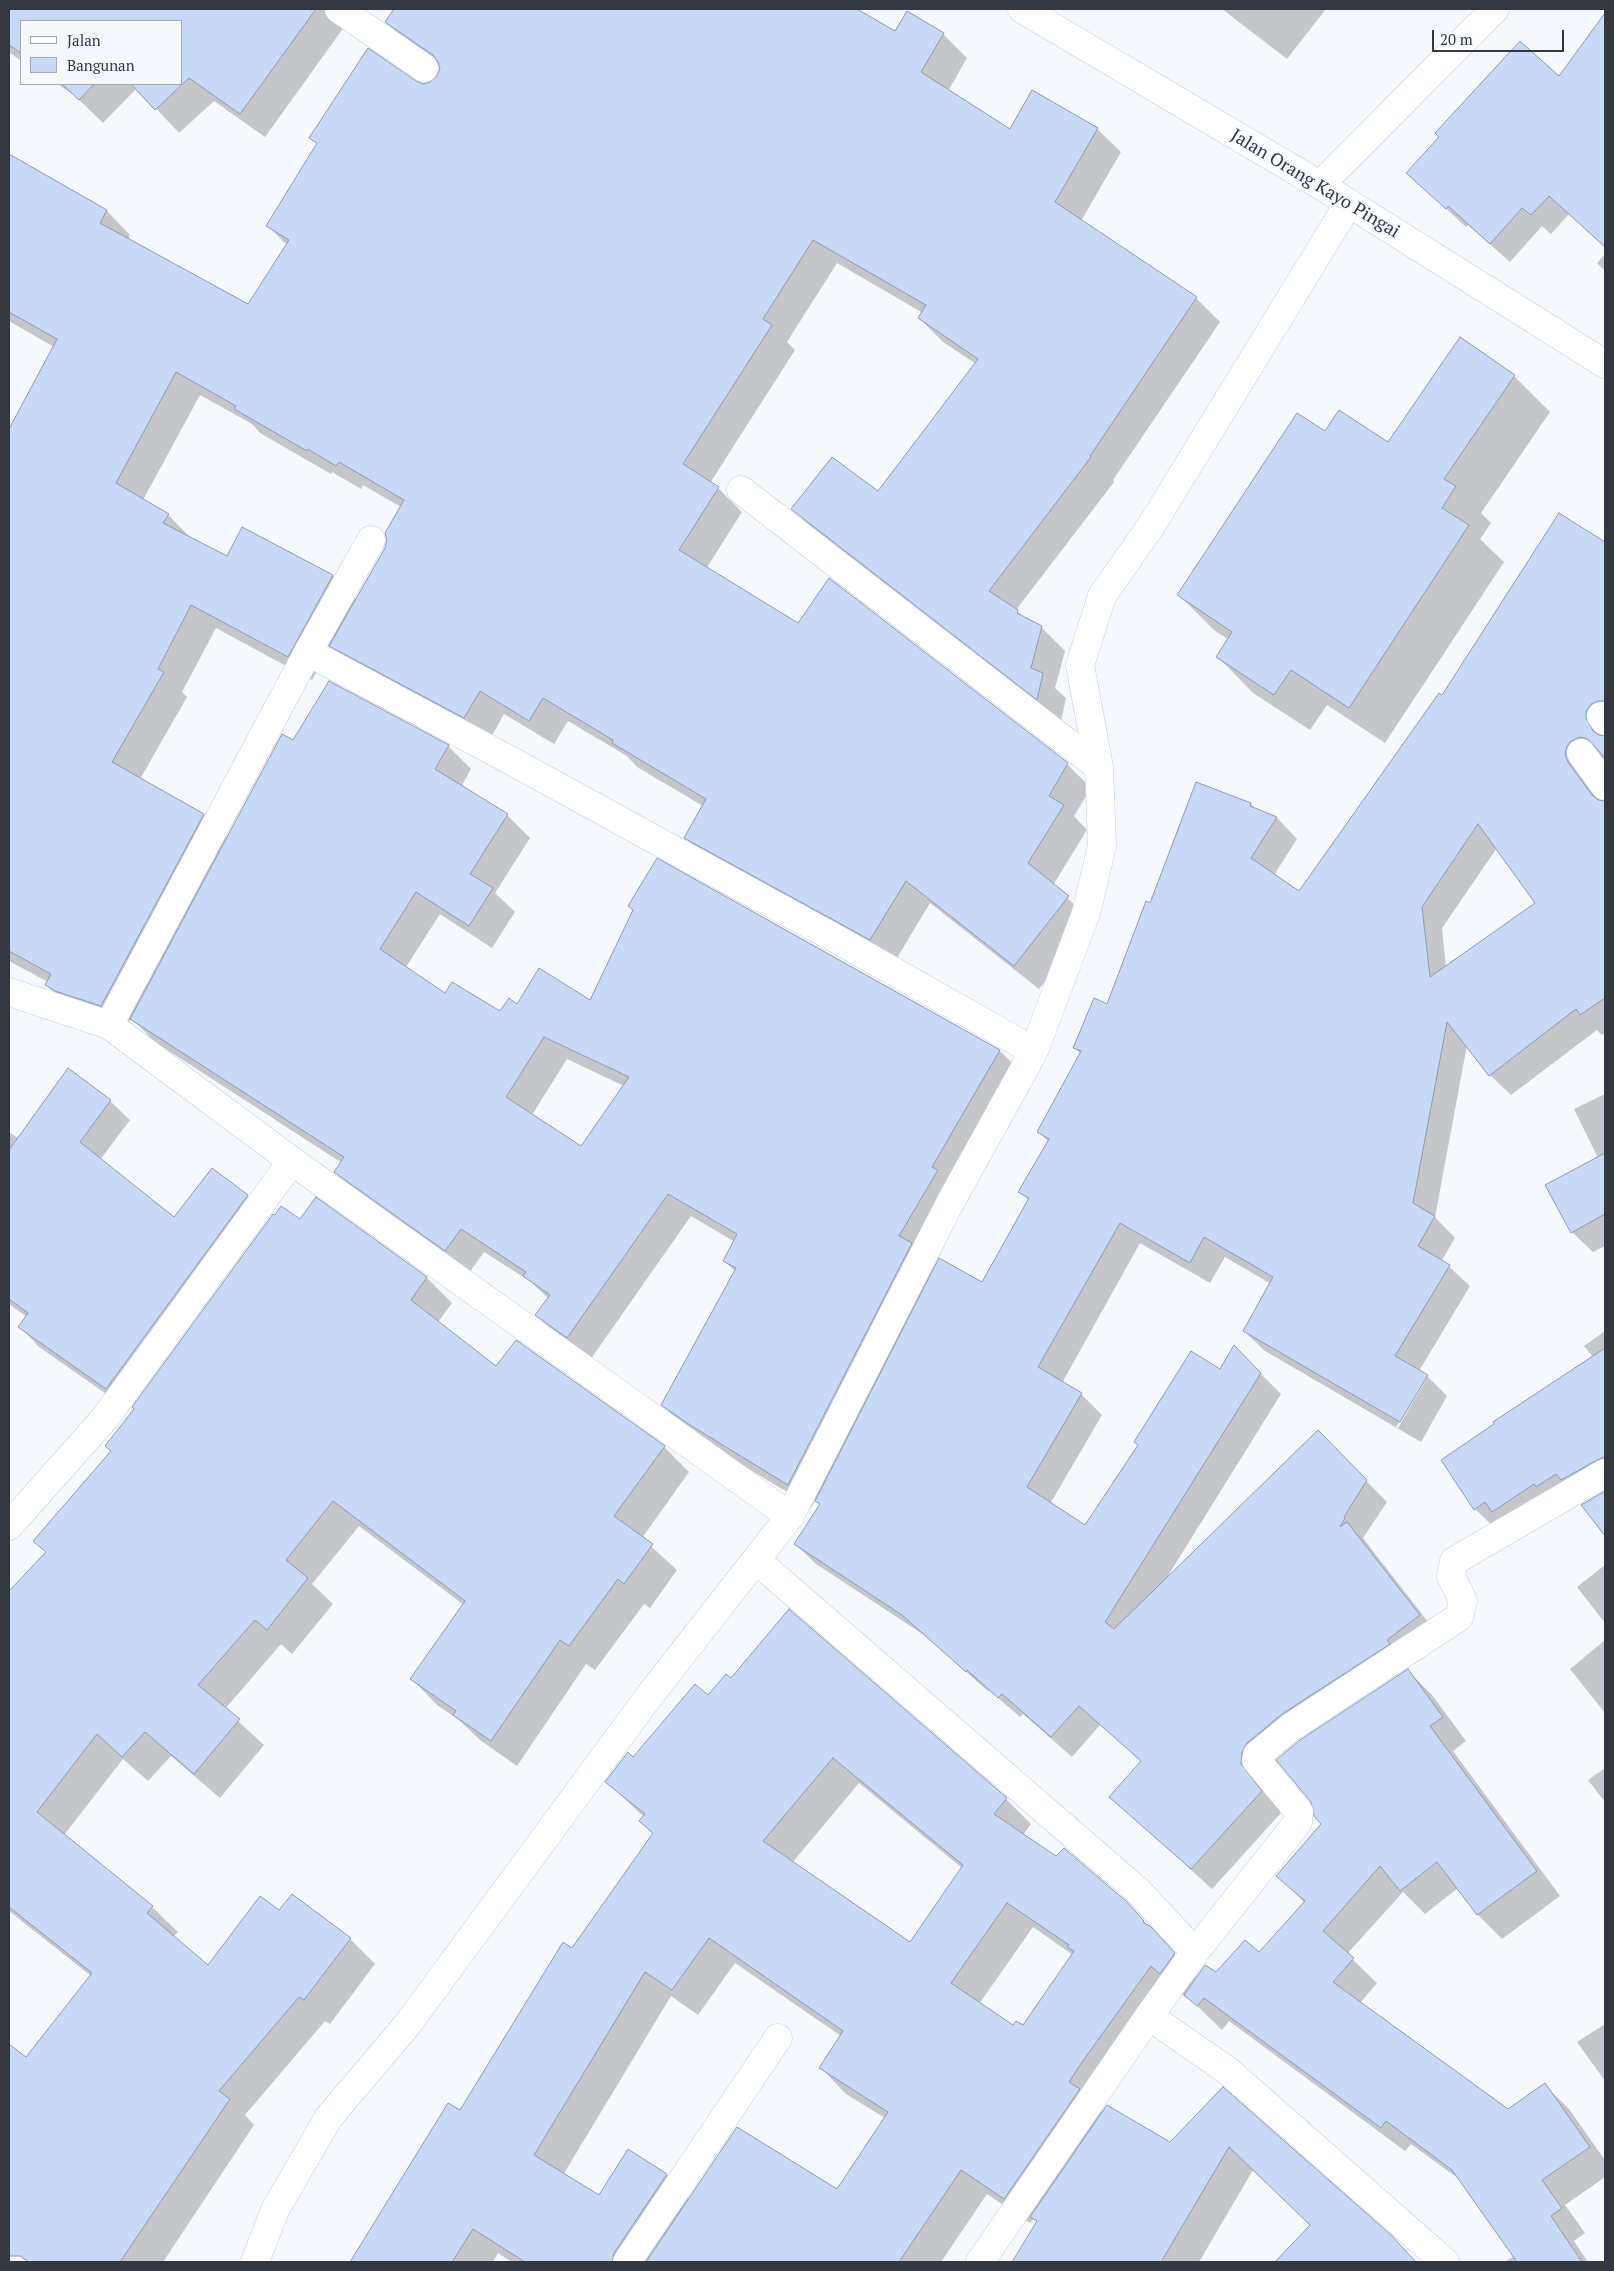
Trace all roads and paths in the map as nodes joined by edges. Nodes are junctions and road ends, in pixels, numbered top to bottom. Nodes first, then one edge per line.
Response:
1 (339, 9) edge
2 (1022, 9) edge
3 (1495, 9) edge
4 (424, 68) dead end
5 (1320, 185) junction
6 (1349, 203) junction
7 (1605, 364) edge
8 (741, 490) dead end
9 (370, 540) dead end
10 (308, 652) junction
11 (1580, 753) dead end
12 (1099, 767) junction
13 (1605, 786) edge
14 (9, 992) edge
15 (109, 1024) junction
16 (1034, 1051) junction
17 (292, 1161) junction
18 (1605, 1473) edge
19 (790, 1516) junction
20 (9, 1526) edge
21 (756, 1560) junction
22 (1195, 1952) junction
23 (1148, 2016) junction
24 (778, 2038) dead end
25 (255, 2262) edge
26 (627, 2262) edge
27 (980, 2262) edge
28 (1445, 2262) edge

1 - 4 street
2 - 5 street, Jalan Orang Kayo Pingai
3 - 5 street
5 - 6 street, Jalan Orang Kayo Pingai
6 - 7 street, Jalan Orang Kayo Pingai
6 - 12 street
8 - 12 street
9 - 10 street
10 - 15 street
10 - 16 street
11 - 13 street
12 - 16 street
14 - 15 street
15 - 17 street
16 - 19 street
17 - 19 street
17 - 20 street
18 - 22 street
19 - 21 street
21 - 22 street
21 - 25 street
22 - 23 street
23 - 27 street
23 - 28 street
24 - 26 street

